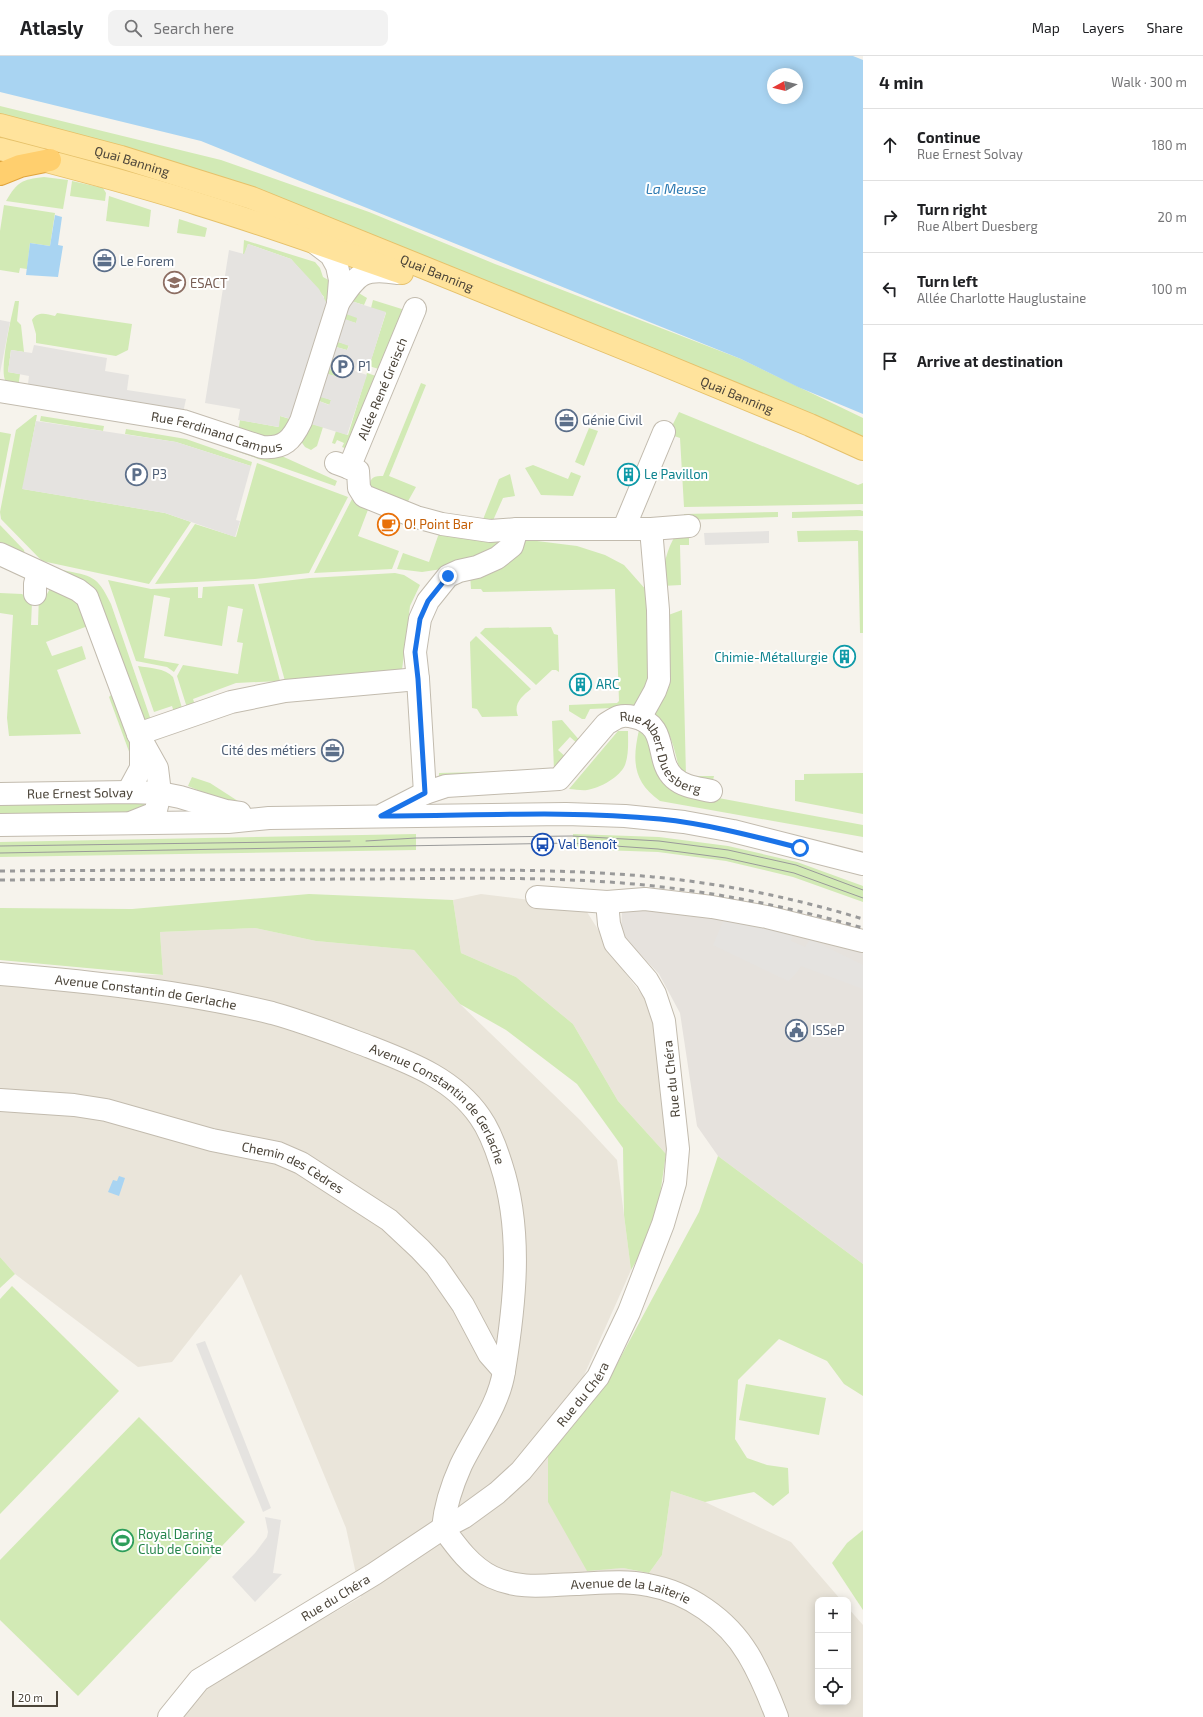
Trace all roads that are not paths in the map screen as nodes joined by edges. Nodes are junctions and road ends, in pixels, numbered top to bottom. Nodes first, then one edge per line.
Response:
1 (0, 125) edge
2 (0, 149) edge
3 (50, 160) junction
4 (0, 174) edge
5 (314, 242) junction
6 (404, 274) junction
7 (338, 304) junction
8 (414, 309) dead end
9 (0, 391) edge
10 (664, 432) dead end
11 (863, 449) edge
12 (863, 465) edge
13 (686, 518) dead end
14 (624, 528) junction
15 (651, 529) junction
16 (516, 534) junction
17 (0, 554) edge
18 (418, 679) junction
19 (640, 718) junction
20 (140, 738) junction
21 (711, 791) dead end
22 (128, 792) junction
23 (160, 793) junction
24 (425, 793) junction
25 (0, 794) edge
26 (381, 816) junction
27 (269, 818) junction
28 (128, 824) junction
29 (0, 825) edge
30 (863, 864) edge
31 (537, 897) dead end
32 (607, 902) junction
33 (863, 941) edge
34 (0, 974) edge
35 (0, 1100) edge
36 (504, 1371) junction
37 (443, 1528) junction
38 (169, 1717) edge
39 (777, 1717) edge

1 - 11 main road, Quai Banning
2 - 3 main road, Quai Banning
3 - 4 highway
3 - 5 main road, Quai Banning
5 - 6 main road, Quai Banning
5 - 7 street
6 - 7 street
6 - 12 main road, Quai Banning
7 - 9 street, Rue Ferdinand Campus
8 - 16 street, Allée René Greisch
10 - 14 street
13 - 15 street
14 - 15 street
14 - 16 street
15 - 19 street
16 - 18 street
17 - 20 street
18 - 20 street
18 - 24 street
19 - 21 street, Rue Albert Duesberg
19 - 24 street, Rue Albert Duesberg
20 - 22 street
20 - 23 street
22 - 23 street, Rue Ernest Solvay
22 - 25 street, Rue Ernest Solvay
23 - 27 street, Rue Ernest Solvay
23 - 28 street, Rue Ernest Solvay
24 - 26 street, Rue Albert Duesberg
26 - 27 street, Rue Ernest Solvay
26 - 30 street, Rue Ernest Solvay
27 - 28 street, Rue Ernest Solvay
28 - 29 street, Rue Ernest Solvay
31 - 32 street
32 - 33 street
32 - 37 street, Rue du Chéra
34 - 36 street, Avenue Constantin de Gerlache
35 - 36 street, Chemin des Cèdres
36 - 37 street, Avenue Constantin de Gerlache
37 - 38 street, Rue du Chéra
37 - 39 street, Avenue de la Laiterie

